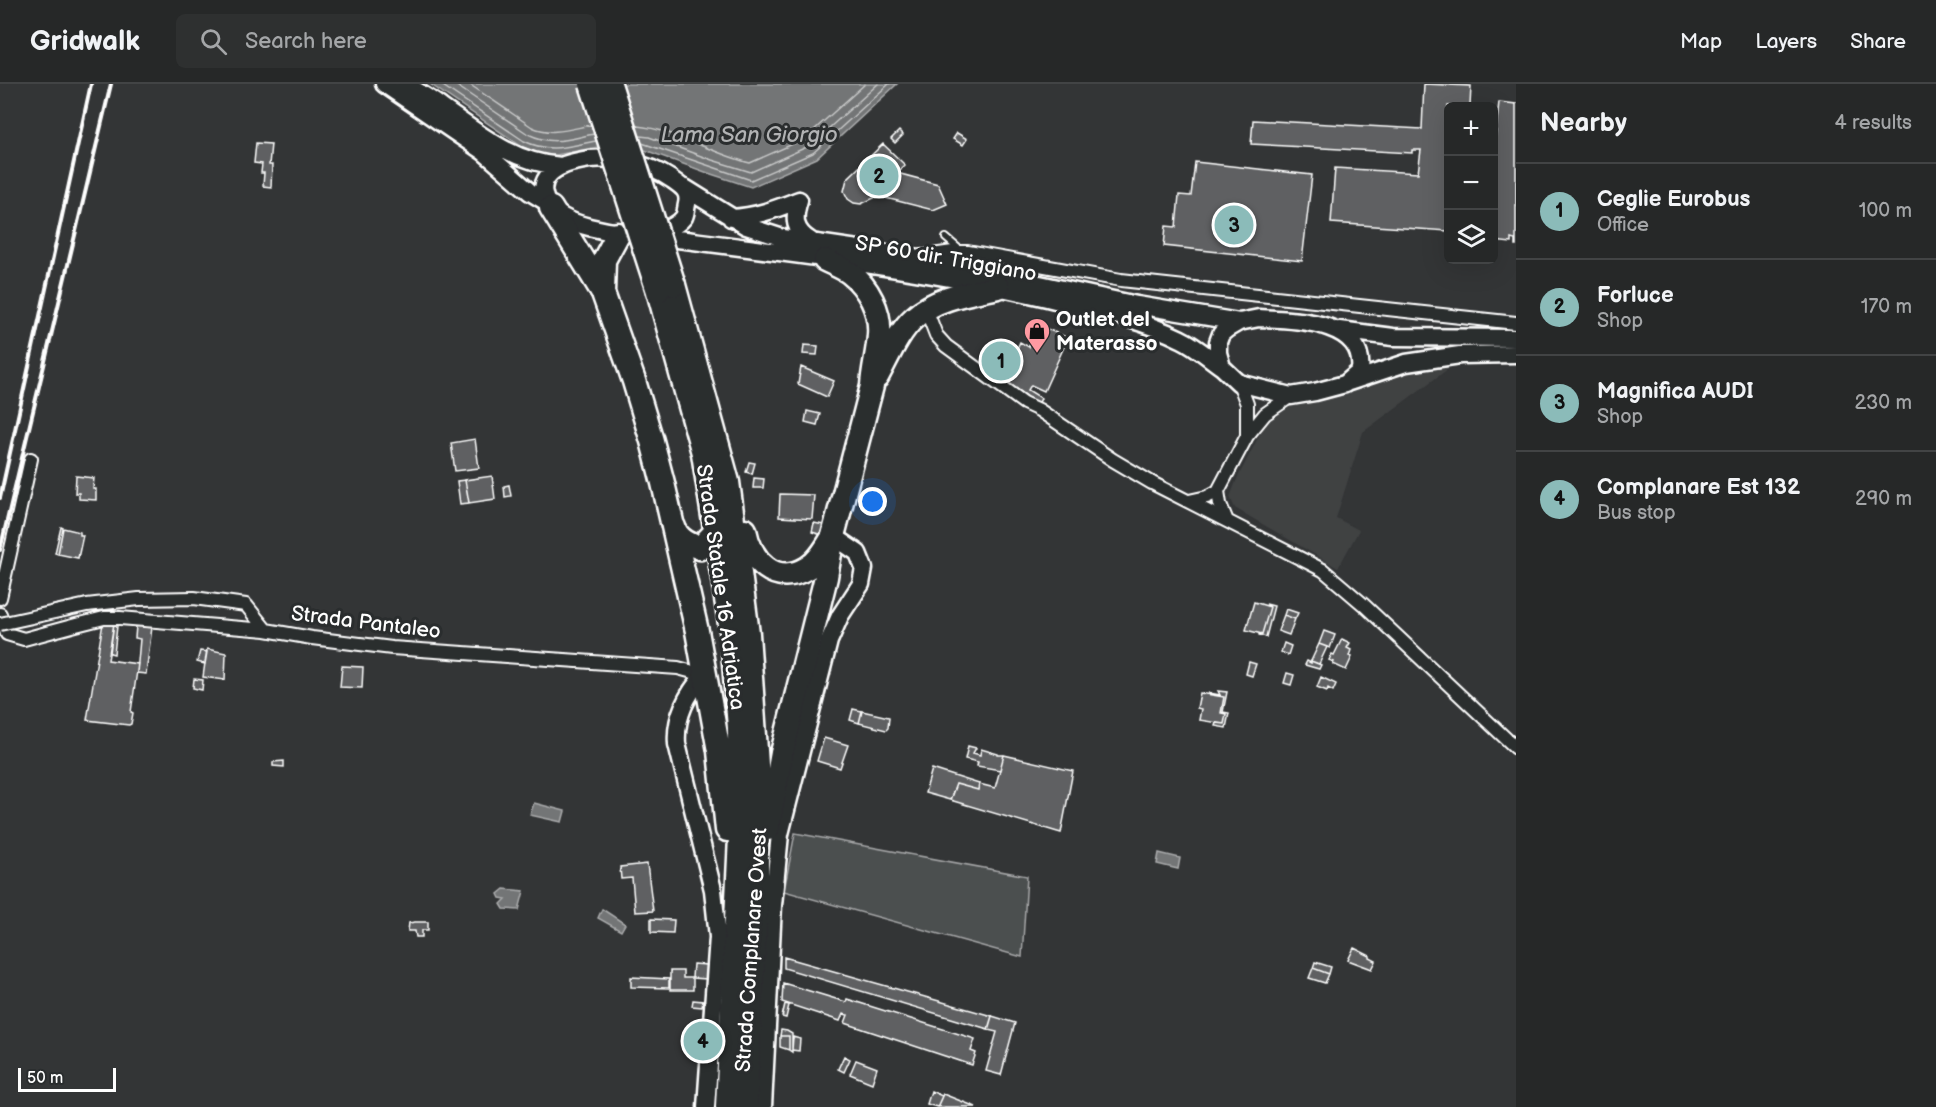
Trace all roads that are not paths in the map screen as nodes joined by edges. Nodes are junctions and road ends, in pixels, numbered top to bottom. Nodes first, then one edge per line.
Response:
1 (384, 84) edge
2 (405, 84) edge
3 (591, 84) edge
4 (610, 84) edge
5 (561, 166) junction
6 (685, 188) junction
7 (548, 205) junction
8 (731, 218) junction
9 (618, 234) junction
10 (649, 234) junction
11 (946, 238) dead end
12 (811, 241) junction
13 (963, 252) junction
14 (919, 258) junction
15 (825, 260) junction
16 (998, 287) junction
17 (666, 288) junction
18 (603, 292) junction
19 (1301, 300) junction
20 (926, 309) junction
21 (1296, 321) junction
22 (1239, 322) junction
23 (1516, 323) edge
24 (1339, 330) junction
25 (1516, 338) edge
26 (1516, 354) edge
27 (1222, 367) junction
28 (1239, 383) junction
29 (1345, 384) junction
30 (872, 386) junction
31 (1291, 396) junction
32 (1247, 436) junction
33 (31, 459) dead end
34 (728, 482) junction
35 (1218, 491) junction
36 (1188, 501) junction
37 (1227, 521) junction
38 (673, 524) junction
39 (716, 531) junction
40 (833, 536) junction
41 (700, 548) junction
42 (685, 584) junction
43 (0, 598) edge
44 (0, 614) edge
45 (0, 624) edge
46 (266, 630) junction
47 (704, 675) junction
48 (1516, 748) edge
49 (747, 899) junction
50 (706, 1107) edge
51 (727, 1107) edge
52 (746, 1107) edge
53 (763, 1107) edge

1 - 7 main road
2 - 5 main road
3 - 17 highway, Strada Statale 16 Adriatica, bridge
4 - 17 highway, Strada Statale 16 Adriatica, bridge
5 - 6 main road
5 - 7 main road
6 - 8 main road
6 - 10 main road
7 - 9 main road
7 - 18 highway
8 - 12 main road
8 - 12 main road
9 - 10 main road
9 - 18 highway
10 - 15 main road, SP 60 dir. Triggiano
11 - 13 lane
12 - 14 main road
13 - 14 street
13 - 19 street
14 - 22 main road
15 - 16 main road, SP 60 dir. Triggiano
15 - 30 highway
16 - 20 highway
16 - 27 main road, SP 60 dir. Triggiano
17 - 34 highway, Strada Statale 16 Adriatica
17 - 39 highway, Strada Statale 16 Adriatica
18 - 38 highway
19 - 21 street
19 - 23 street
20 - 30 highway
20 - 36 street
21 - 22 main road
21 - 24 main road
22 - 27 main road
24 - 25 main road
24 - 29 main road
26 - 29 main road
27 - 28 main road, SP 60 dir. Triggiano
28 - 31 main road
28 - 32 street
29 - 31 main road
30 - 40 highway
31 - 32 street
32 - 35 street
33 - 43 street
34 - 40 highway
34 - 49 highway, Strada Statale 16 Adriatica
35 - 36 street
35 - 37 street
36 - 37 street
37 - 48 street
38 - 41 highway
38 - 42 highway
39 - 41 highway
39 - 49 highway, Strada Statale 16 Adriatica
40 - 49 highway
40 - 53 main road, Strada Complanare Ovest
41 - 42 highway
42 - 47 highway
44 - 46 street, Strada Pantaleo
45 - 46 street, bridge
46 - 47 street, Strada Pantaleo
47 - 49 highway
47 - 50 main road
49 - 51 highway, Strada Statale 16 Adriatica
49 - 52 highway, Strada Statale 16 Adriatica

